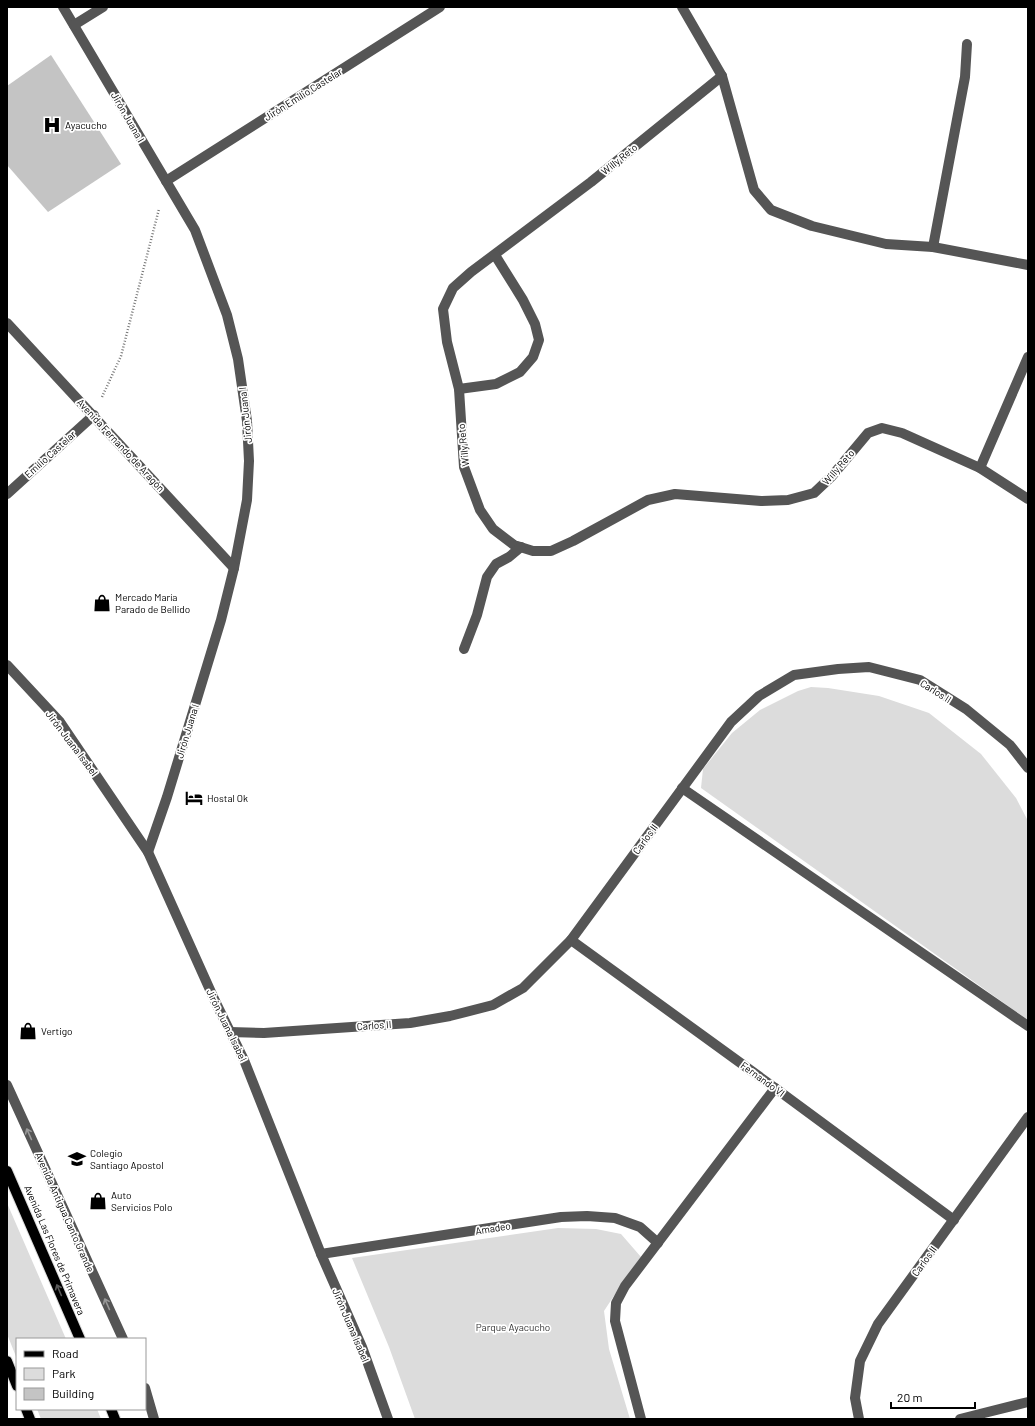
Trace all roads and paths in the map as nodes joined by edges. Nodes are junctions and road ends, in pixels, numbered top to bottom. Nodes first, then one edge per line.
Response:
1 (63, 7) edge
2 (103, 7) edge
3 (440, 7) edge
4 (682, 7) edge
5 (74, 25) junction
6 (967, 44) dead end
7 (722, 76) junction
8 (166, 181) junction
9 (933, 248) junction
10 (495, 255) junction
11 (1028, 265) edge
12 (7, 323) edge
13 (1028, 357) edge
14 (459, 389) junction
15 (94, 415) junction
16 (980, 468) junction
17 (7, 494) edge
18 (1028, 499) edge
19 (521, 548) junction
20 (234, 568) junction
21 (464, 649) dead end
22 (7, 665) edge
23 (1028, 768) edge
24 (682, 788) junction
25 (148, 852) junction
26 (570, 940) junction
27 (1028, 1026) edge
28 (230, 1032) junction
29 (7, 1085) edge
30 (775, 1088) junction
31 (1028, 1117) edge
32 (7, 1170) edge
33 (954, 1220) junction
34 (658, 1243) junction
35 (321, 1254) junction
36 (80, 1338) edge
37 (123, 1338) edge
38 (7, 1362) edge
39 (16, 1384) edge
40 (146, 1391) edge
41 (1028, 1402) edge
42 (110, 1410) edge
43 (115, 1419) edge
44 (154, 1419) edge
45 (388, 1419) edge
46 (641, 1419) edge
47 (859, 1419) edge
48 (960, 1419) edge

1 - 5 street, Jirón Juana I
2 - 5 street
3 - 8 street, Jirón Emilio Castelar
4 - 7 street
5 - 8 street, Jirón Juana I
6 - 9 street
7 - 9 street
7 - 10 street, Willy Reto
8 - 15 path
8 - 20 street, Jirón Juana I
9 - 11 street
10 - 14 street, Willy Reto
10 - 14 street
12 - 15 street, Avenida Fernando de Aragón
13 - 16 street
14 - 19 street, Willy Reto
15 - 17 street, Emilio Castelar
15 - 20 street, Avenida Fernando de Aragón
16 - 18 street
16 - 19 street, Willy Reto
19 - 21 street
20 - 25 street, Jirón Juana I
22 - 25 street, Jirón Juana Isabel
23 - 24 street, Carlos II
24 - 26 street, Carlos II
24 - 27 street
25 - 28 street, Jirón Juana Isabel
26 - 28 street, Carlos II
26 - 30 street, Fernando VI
28 - 35 street, Jirón Juana Isabel
37 -> 29 street, Avenida Antigua Canto Grande
30 - 33 street, Fernando VI
30 - 34 street
31 - 33 street, Carlos II
36 -> 32 main road, Avenida Las Flores de Primavera
33 - 47 street, Carlos II
34 - 35 street, Amadeo
34 - 46 street
35 - 45 street, Jirón Juana Isabel
38 - 39 main road
40 - 44 street
41 - 48 street
42 - 43 main road

